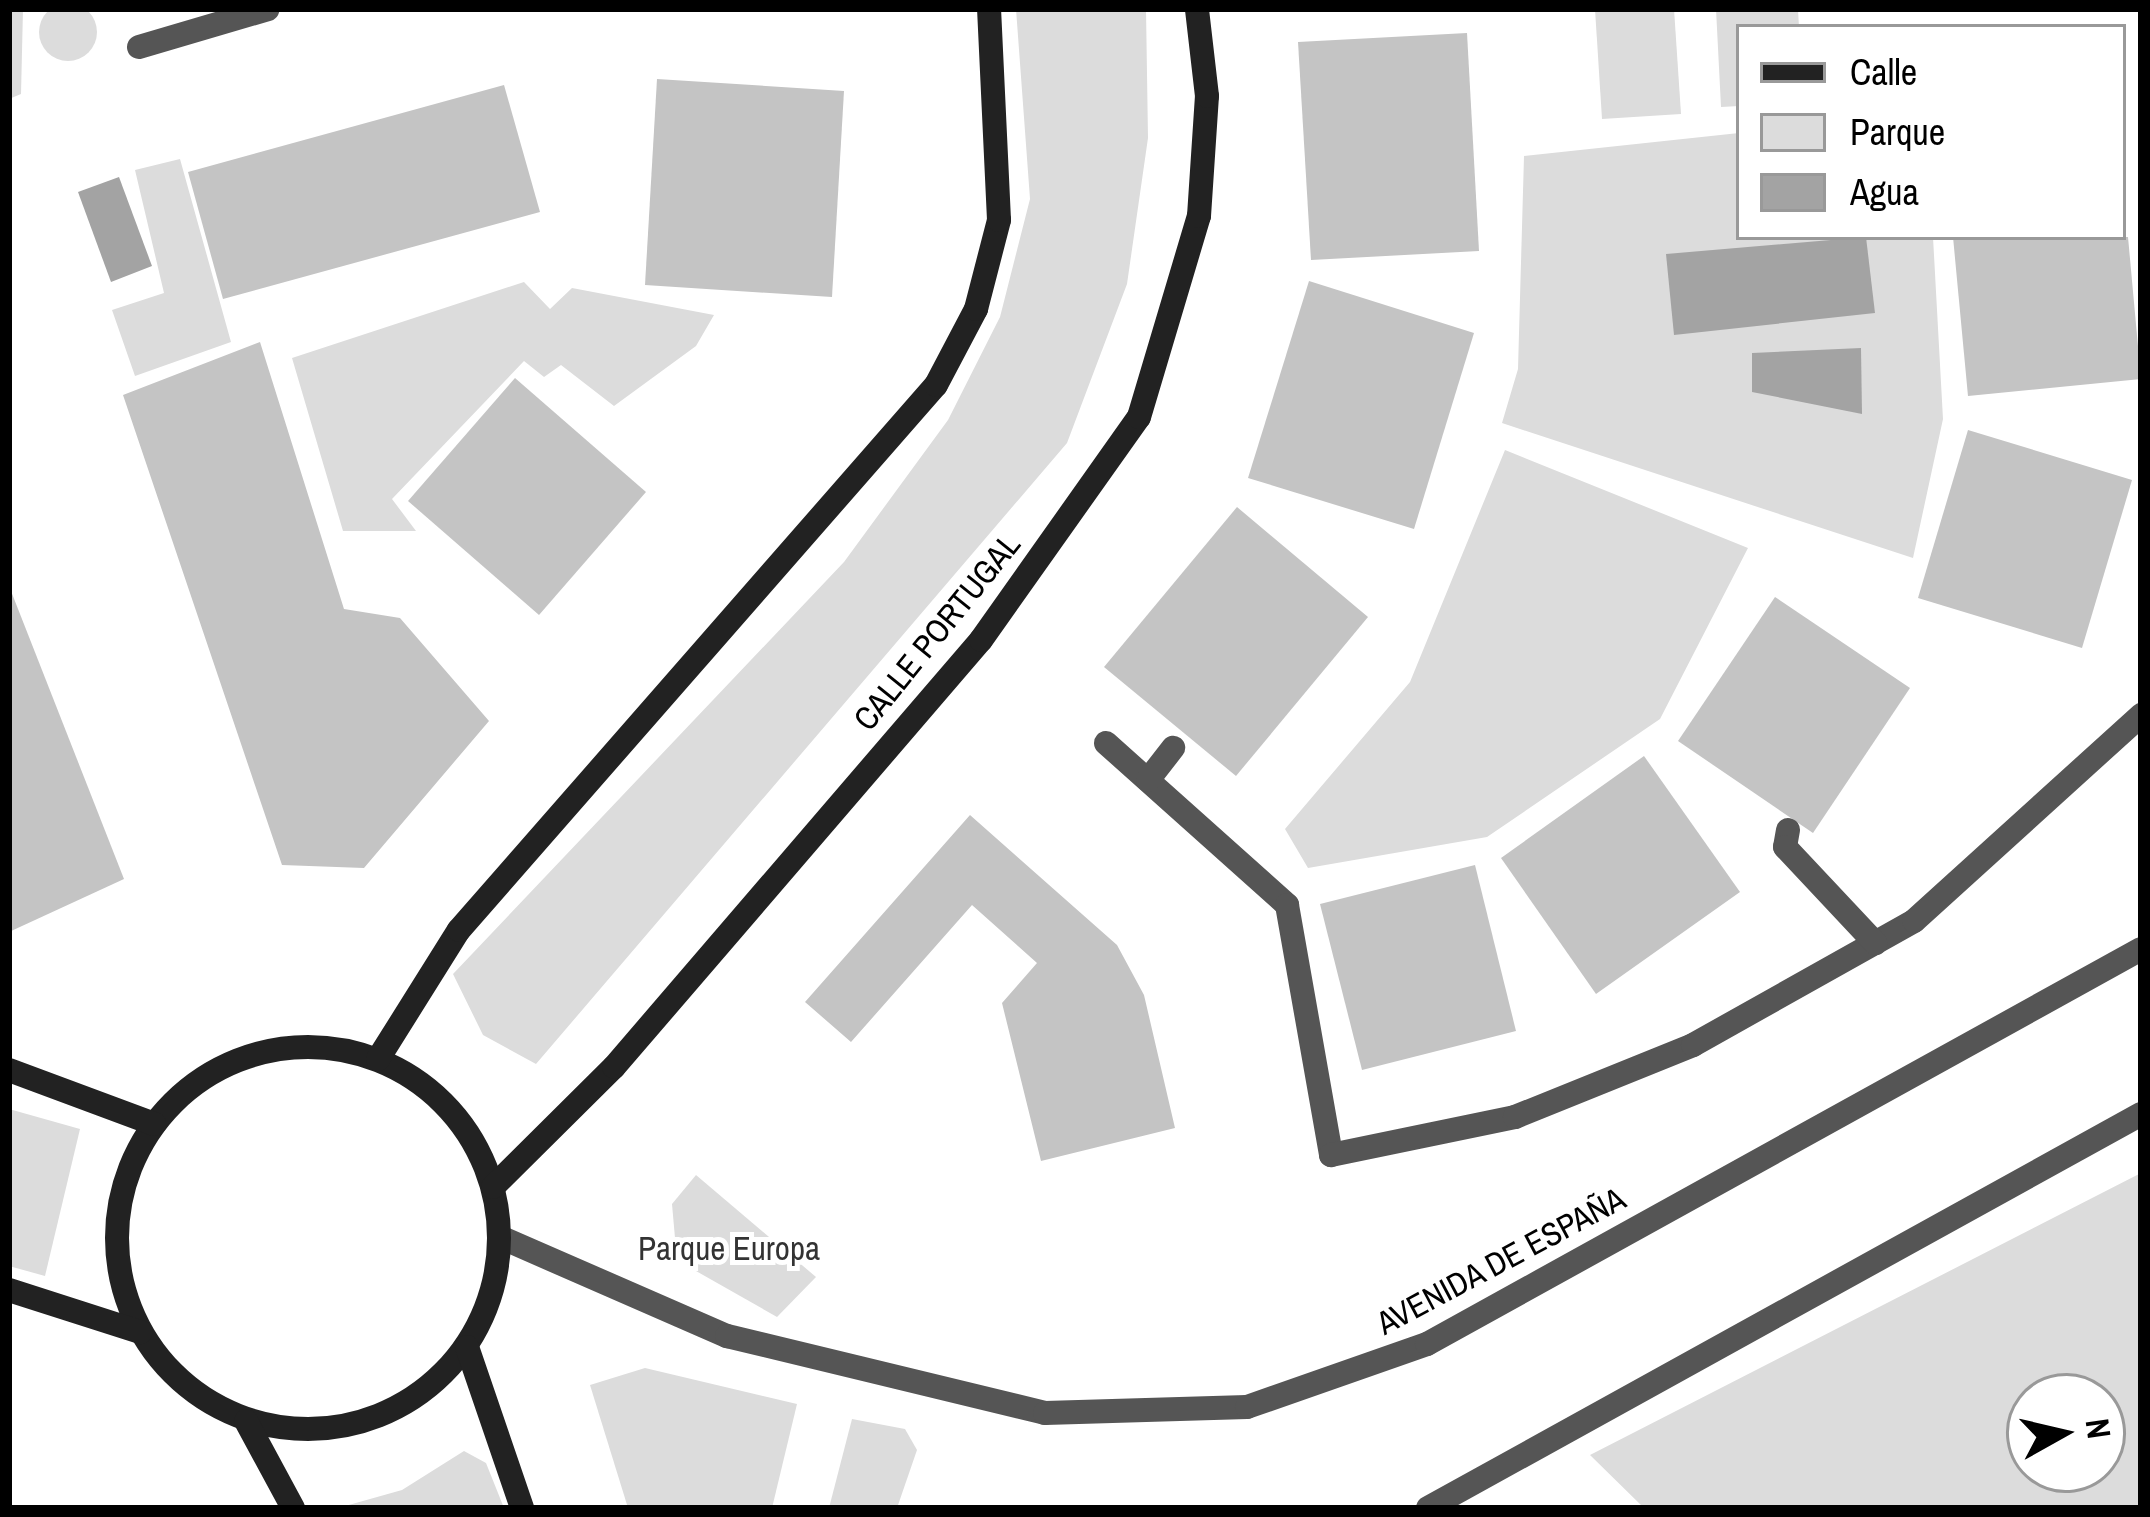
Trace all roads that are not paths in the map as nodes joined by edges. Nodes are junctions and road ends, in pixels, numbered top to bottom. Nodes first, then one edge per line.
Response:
1 (268, 9) edge
2 (989, 9) edge
3 (1197, 9) edge
4 (139, 47) dead end
5 (2141, 715) edge
6 (1106, 743) dead end
7 (1173, 748) dead end
8 (1148, 780) junction
9 (1788, 830) dead end
10 (1875, 943) junction
11 (2141, 949) edge
12 (378, 1059) junction
13 (9, 1070) edge
14 (2141, 1114) edge
15 (154, 1124) junction
16 (493, 1187) junction
17 (500, 1237) junction
18 (9, 1289) edge
19 (140, 1332) junction
20 (467, 1347) junction
21 (246, 1420) junction
22 (292, 1508) edge
23 (522, 1508) edge
24 (1428, 1508) edge

1 - 4 street
2 - 12 street
3 - 16 street, CALLE PORTUGAL
5 - 10 street
6 - 8 street
7 - 8 street
8 - 10 street
9 - 10 street
11 - 17 street, AVENIDA DE ESPAÑA
12 - 15 street
12 - 16 street
13 - 15 street
14 - 24 street
15 - 19 street
16 - 17 street
17 - 20 street
18 - 19 street
19 - 21 street
20 - 21 street
20 - 23 street
21 - 22 street

